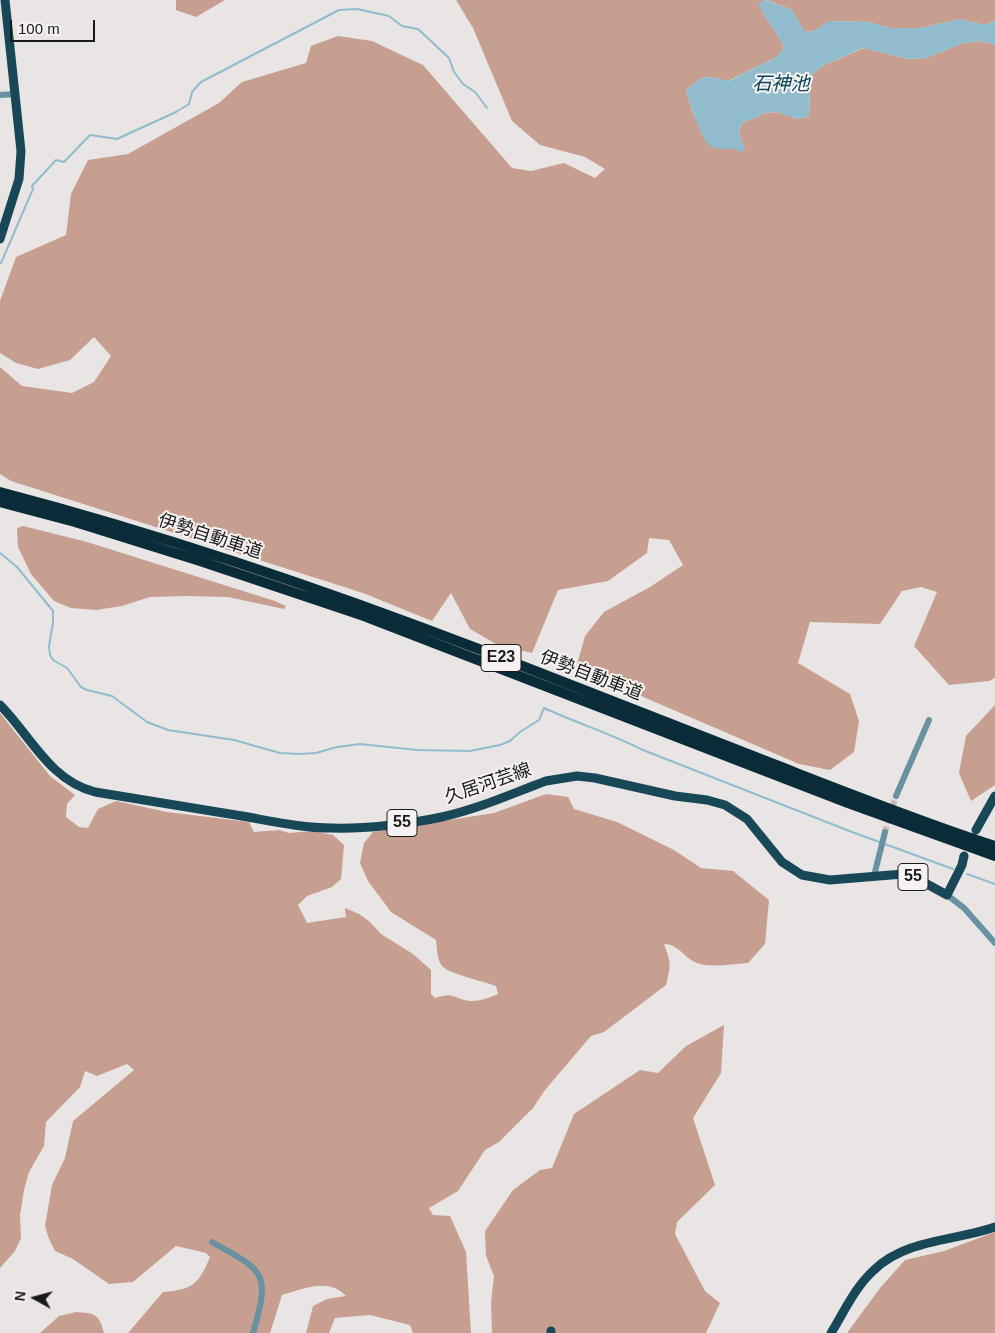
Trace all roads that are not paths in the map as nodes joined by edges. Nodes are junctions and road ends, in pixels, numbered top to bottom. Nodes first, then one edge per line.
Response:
1 (5, 0) edge
2 (15, 94) junction
3 (0, 95) edge
4 (0, 239) edge
5 (0, 492) edge
6 (0, 502) edge
7 (0, 705) edge
8 (929, 720) dead end
9 (896, 796) tunnel mouth
10 (995, 796) edge
11 (976, 830) dead end
12 (885, 832) tunnel mouth
13 (995, 846) edge
14 (964, 856) dead end
15 (995, 856) edge
16 (874, 876) junction
17 (948, 894) junction
18 (995, 943) edge
19 (995, 1227) edge
20 (212, 1242) dead end
21 (253, 1333) edge
22 (831, 1333) edge

1 - 2 main road
2 - 3 street
2 - 4 main road
5 - 13 highway, 伊勢自動車道 / E23
6 - 15 highway, 伊勢自動車道 / E23
7 - 16 main road, 久居河芸線 / 55
8 - 9 street
10 - 11 main road
12 - 16 street
14 - 17 main road, 55
16 - 17 main road, 久居河芸線 / 55
17 - 18 street
19 - 22 main road
20 - 21 street

